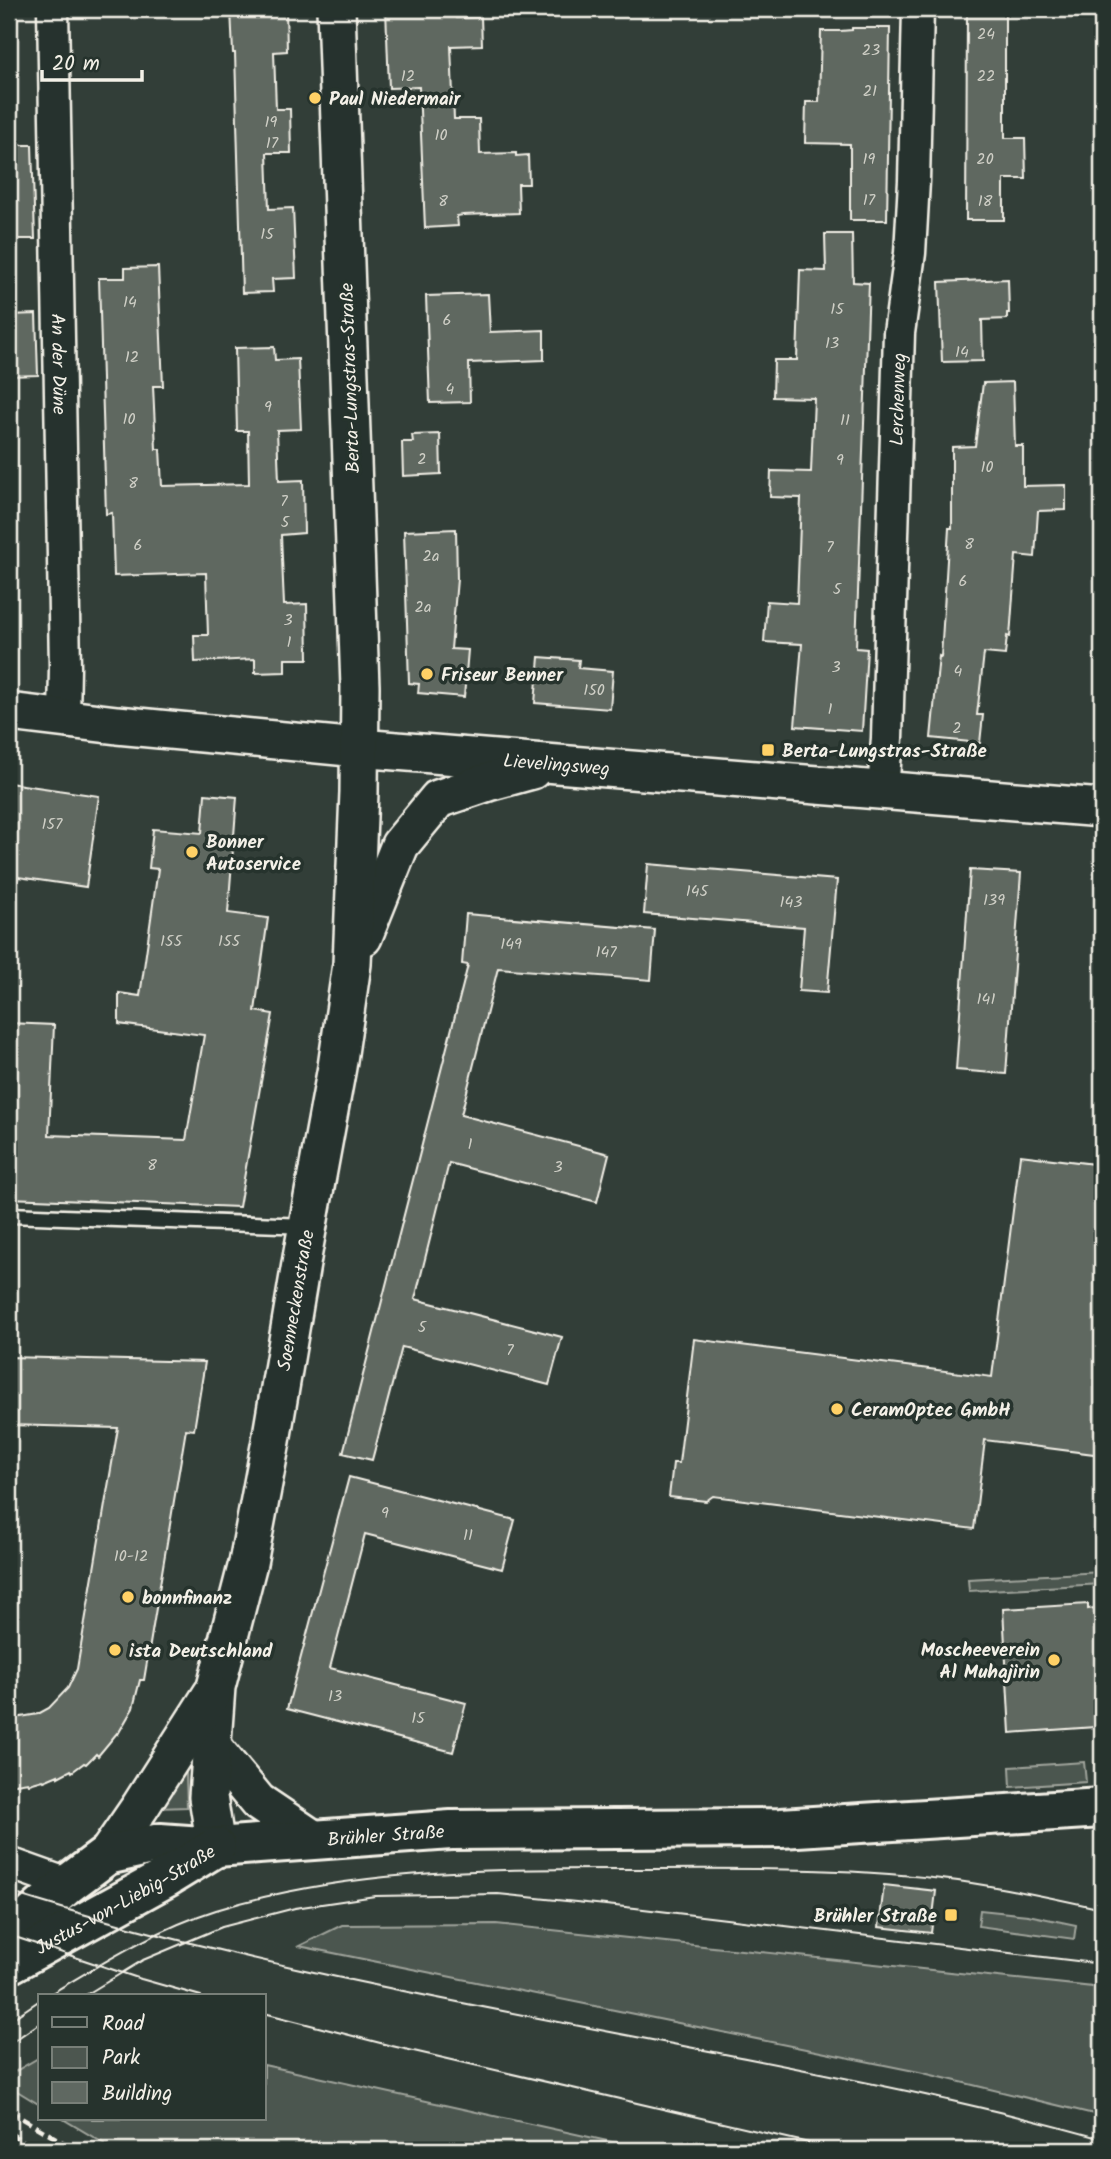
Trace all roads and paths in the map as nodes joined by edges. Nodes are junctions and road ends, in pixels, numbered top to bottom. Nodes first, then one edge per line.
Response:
1 (53, 9) edge
2 (336, 9) edge
3 (918, 9) edge
4 (9, 712) edge
5 (64, 719) junction
6 (359, 748) junction
7 (555, 764) junction
8 (883, 790) junction
9 (1102, 808) edge
10 (352, 964) junction
11 (9, 1215) edge
12 (308, 1226) junction
13 (216, 1688) junction
14 (211, 1745) junction
15 (1102, 1808) edge
16 (313, 1839) junction
17 (216, 1847) junction
18 (107, 1855) junction
19 (9, 1863) edge
20 (68, 1884) junction
21 (9, 1936) edge
22 (9, 1964) edge

1 - 5 street, An der Düne
2 - 6 street, Berta-Lungstras-Straße
3 - 8 street, Lerchenweg
4 - 5 street, Lievelingsweg
5 - 6 street, Lievelingsweg
6 - 7 street, Lievelingsweg
6 - 10 street, Soenneckenstraße
7 - 8 street, Lievelingsweg
7 - 10 street
8 - 9 street, Lievelingsweg
10 - 12 street, Soenneckenstraße
11 - 12 lane
12 - 13 street, Soenneckenstraße
13 - 14 street, Soenneckenstraße
13 - 18 street
14 - 16 street
14 - 17 street, Soenneckenstraße
15 - 16 main road, Brühler Straße
16 - 17 main road, Brühler Straße
17 - 18 main road, Justus-von-Liebig-Straße
17 - 22 main road, Justus-von-Liebig-Straße
18 - 20 main road, Justus-von-Liebig-Straße
19 - 20 street
20 - 21 main road, Justus-von-Liebig-Straße

